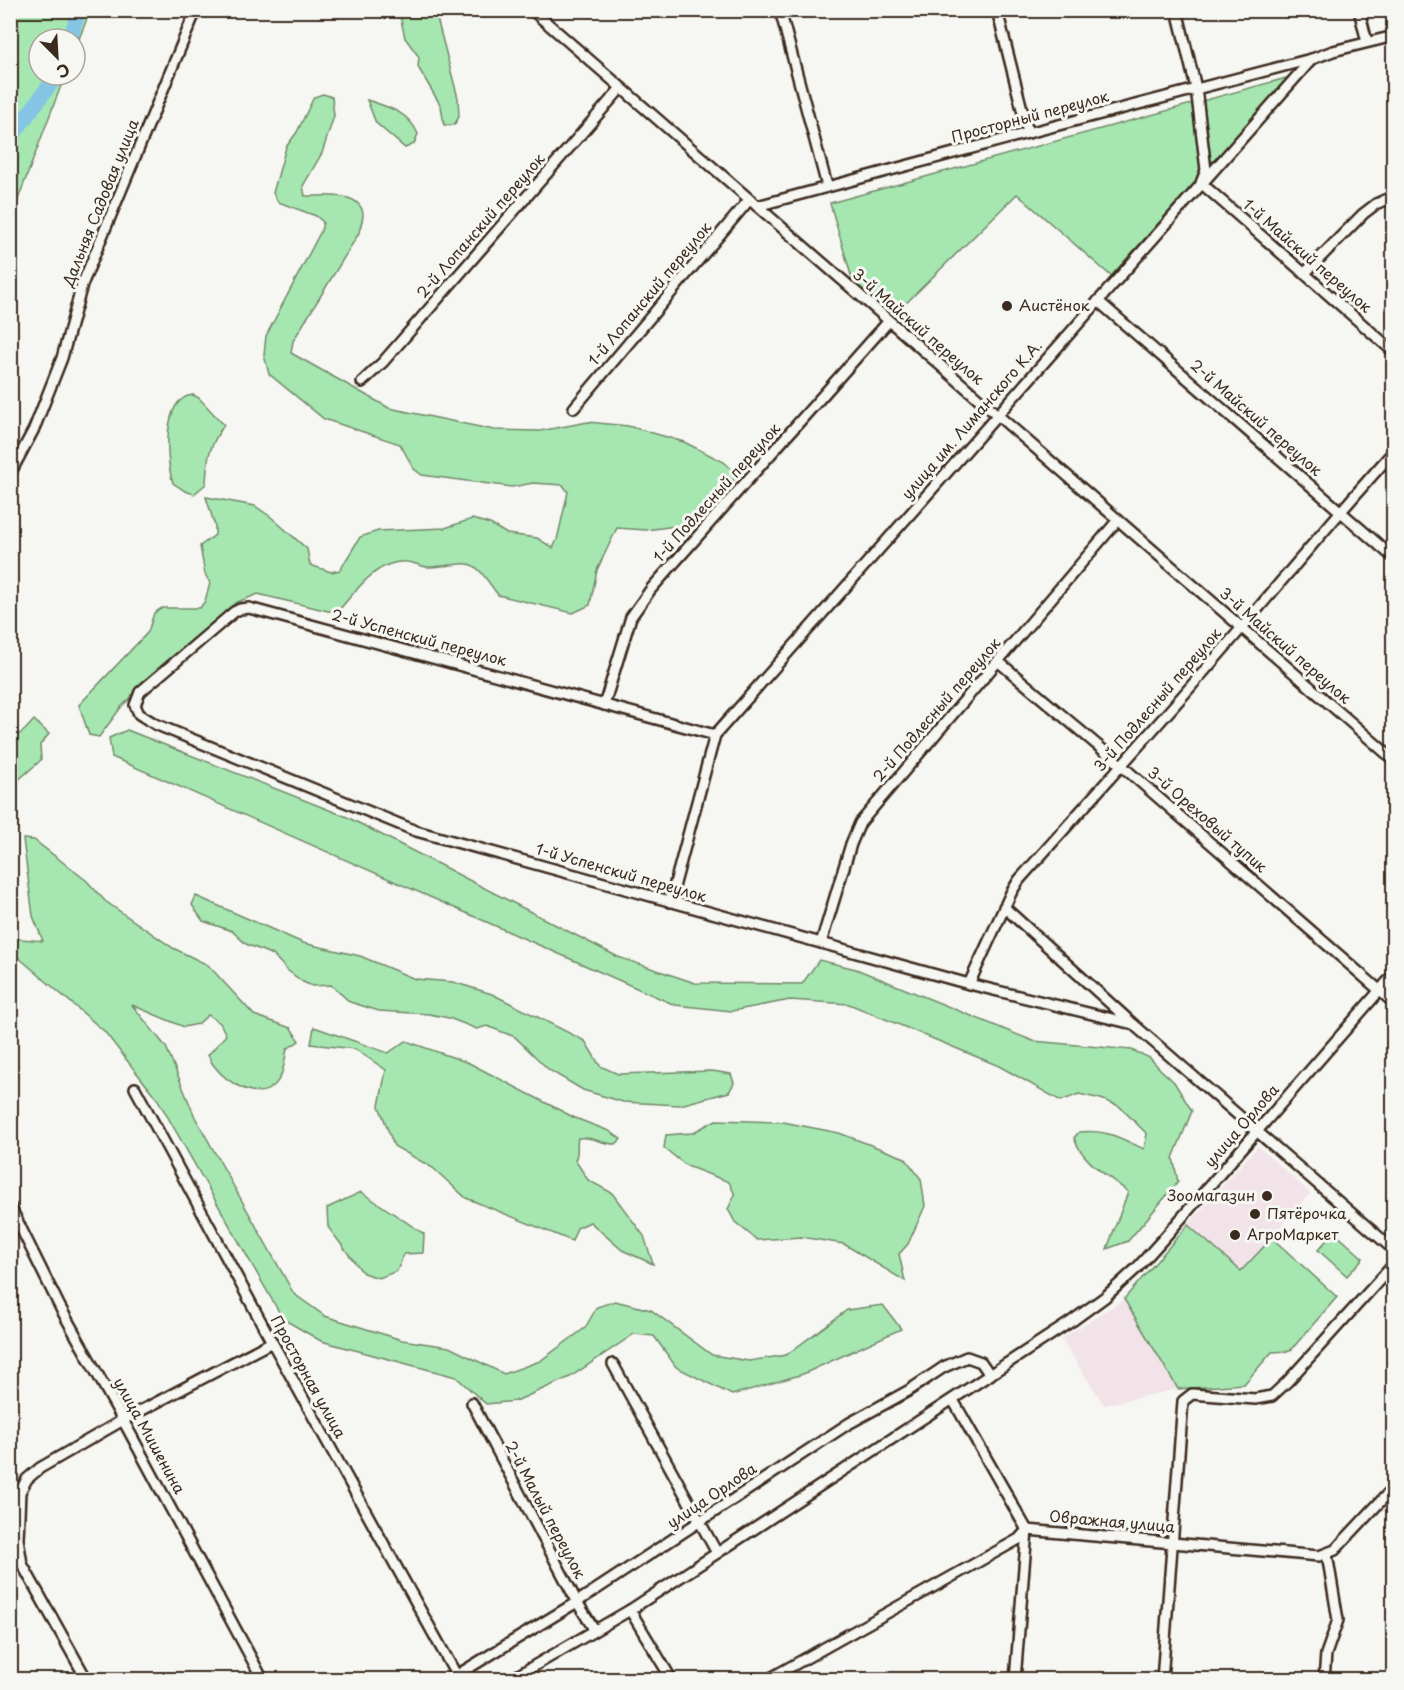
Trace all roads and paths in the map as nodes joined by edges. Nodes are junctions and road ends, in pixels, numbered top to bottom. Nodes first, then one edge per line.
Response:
1 (196, 10) edge
2 (532, 10) edge
3 (780, 10) edge
4 (997, 10) edge
5 (1177, 10) edge
6 (1359, 10) edge
7 (1394, 36) edge
8 (1367, 42) junction
9 (1312, 59) junction
10 (621, 88) junction
11 (1196, 88) junction
12 (1028, 133) junction
13 (1201, 183) junction
14 (827, 186) junction
15 (1394, 196) edge
16 (753, 203) junction
17 (1305, 273) junction
18 (1098, 301) junction
19 (888, 322) junction
20 (1394, 352) edge
21 (362, 382) dead end
22 (574, 408) dead end
23 (997, 414) junction
24 (1394, 451) edge
25 (10, 474) edge
26 (1340, 512) junction
27 (1118, 520) junction
28 (1394, 558) edge
29 (1241, 628) junction
30 (999, 662) junction
31 (140, 692) joint
32 (604, 705) junction
33 (715, 735) junction
34 (1394, 760) edge
35 (1122, 765) junction
36 (670, 902) junction
37 (1004, 907) junction
38 (822, 943) junction
39 (1394, 974) edge
40 (969, 984) junction
41 (1379, 990) junction
42 (1394, 1003) edge
43 (1133, 1024) junction
44 (135, 1088) dead end
45 (1257, 1131) junction
46 (10, 1206) edge
47 (1394, 1250) edge
48 (1394, 1264) edge
49 (272, 1342) junction
50 (613, 1364) dead end
51 (990, 1375) junction
52 (953, 1400) junction
53 (472, 1403) dead end
54 (123, 1420) junction
55 (1393, 1489) edge
56 (699, 1523) junction
57 (1027, 1530) junction
58 (1173, 1542) junction
59 (717, 1553) junction
60 (1327, 1554) junction
61 (577, 1602) junction
62 (630, 1610) junction
63 (594, 1629) junction
64 (455, 1678) edge
65 (87, 1680) edge
66 (263, 1680) edge
67 (510, 1680) edge
68 (672, 1680) edge
69 (767, 1680) edge
70 (1015, 1680) edge
71 (1162, 1680) edge
72 (1324, 1680) edge

1 - 25 street, Дальняя Садовая улица
2 - 10 street, 3-й Майский переулок
3 - 14 street
4 - 12 street
5 - 11 street
6 - 8 street
7 - 8 street, улица им. Лиманского К.А.
8 - 9 street, улица им. Лиманского К.А.
9 - 11 street, Просторный переулок
9 - 13 street, улица им. Лиманского К.А.
10 - 16 street, 3-й Майский переулок
10 - 21 street, 2-й Лопанский переулок
11 - 12 street, Просторный переулок
11 - 13 street
12 - 14 street, Просторный переулок
13 - 17 street, 1-й Майский переулок
13 - 18 street, улица им. Лиманского К.А.
14 - 16 street, Просторный переулок
15 - 17 street
16 - 19 street, 3-й Майский переулок
16 - 22 street, 1-й Лопанский переулок
17 - 20 street, 1-й Майский переулок
18 - 23 street, улица им. Лиманского К.А.
18 - 26 street, 2-й Майский переулок
19 - 23 street, 3-й Майский переулок
19 - 32 street, 1-й Подлесный переулок
23 - 27 street, 3-й Майский переулок
23 - 33 street, улица им. Лиманского К.А.
24 - 26 street, 3-й Подлесный переулок
26 - 28 street, 2-й Майский переулок
26 - 29 street, 3-й Подлесный переулок
27 - 29 street, 3-й Майский переулок
27 - 30 street, 2-й Подлесный переулок
29 - 34 street, 3-й Майский переулок
29 - 35 street, 3-й Подлесный переулок
30 - 35 street, 3-й Ореховый тупик
30 - 38 street, 2-й Подлесный переулок
31 - 32 street, 2-й Успенский переулок
31 - 36 street, 1-й Успенский переулок
32 - 33 street, 2-й Успенский переулок
33 - 36 street, улица им. Лиманского К.А.
35 - 37 street, 3-й Подлесный переулок
35 - 41 street, 3-й Ореховый тупик
36 - 38 street, 1-й Успенский переулок
37 - 40 street, 3-й Подлесный переулок
37 - 43 street, 1-й Успенский переулок
38 - 40 street, 1-й Успенский переулок
39 - 41 street, улица Орлова
40 - 43 street, 1-й Успенский переулок
41 - 42 street, 3-й Ореховый тупик
41 - 45 street, улица Орлова
43 - 45 street, 1-й Успенский переулок
44 - 49 street, Просторная улица
45 - 47 street, 1-й Успенский переулок
45 - 51 street, улица Орлова
46 - 54 street, улица Мишенина
48 - 58 street
49 - 54 street
49 - 64 street, Просторная улица
50 - 56 street
51 - 52 street, улица Орлова
51 - 56 street, улица Орлова
52 - 57 street
52 - 59 street, улица Орлова
53 - 61 street, 2-й Малый переулок
54 - 65 street
54 - 66 street, улица Мишенина
55 - 60 street
56 - 59 street
56 - 61 street, улица Орлова
57 - 58 street, Овражная улица
57 - 69 street, Овражная улица
57 - 70 street
58 - 60 street, Овражная улица
58 - 71 street
59 - 62 street, улица Орлова
60 - 72 street
61 - 63 street, 2-й Малый переулок
61 - 64 street, улица Орлова
62 - 63 street, улица Орлова
62 - 68 street
63 - 67 street, улица Орлова

